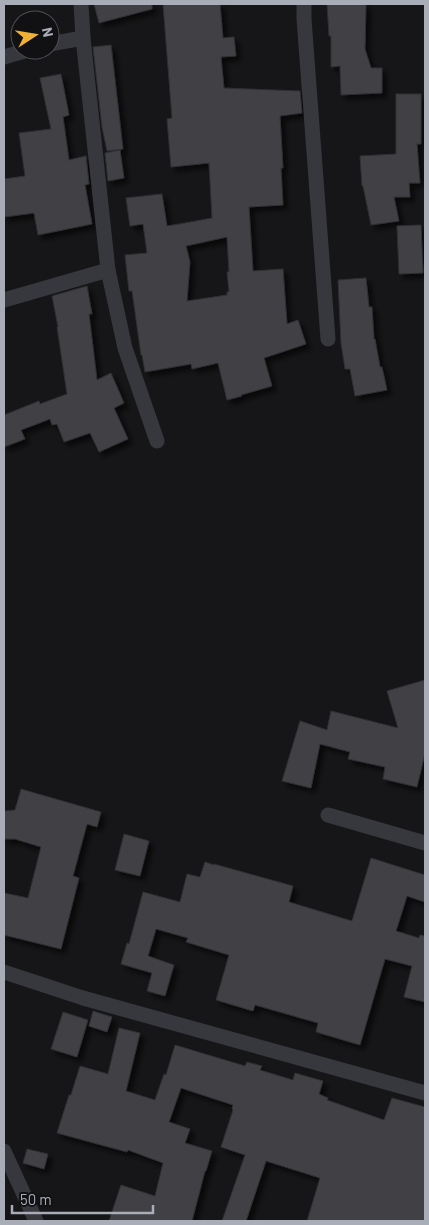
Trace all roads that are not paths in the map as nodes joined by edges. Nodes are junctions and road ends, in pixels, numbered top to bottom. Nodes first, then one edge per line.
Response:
1 (81, 4) edge
2 (304, 4) edge
3 (83, 38) junction
4 (60, 42) edge
5 (108, 270) junction
6 (4, 300) edge
7 (328, 339) dead end
8 (157, 441) dead end
9 (328, 815) dead end
10 (425, 843) edge
11 (4, 972) edge
12 (425, 1093) edge
13 (4, 1150) edge
14 (36, 1221) edge

1 - 3 street
2 - 7 street
3 - 4 street
3 - 5 street
5 - 6 street
5 - 8 street
9 - 10 street
11 - 12 street
13 - 14 street

